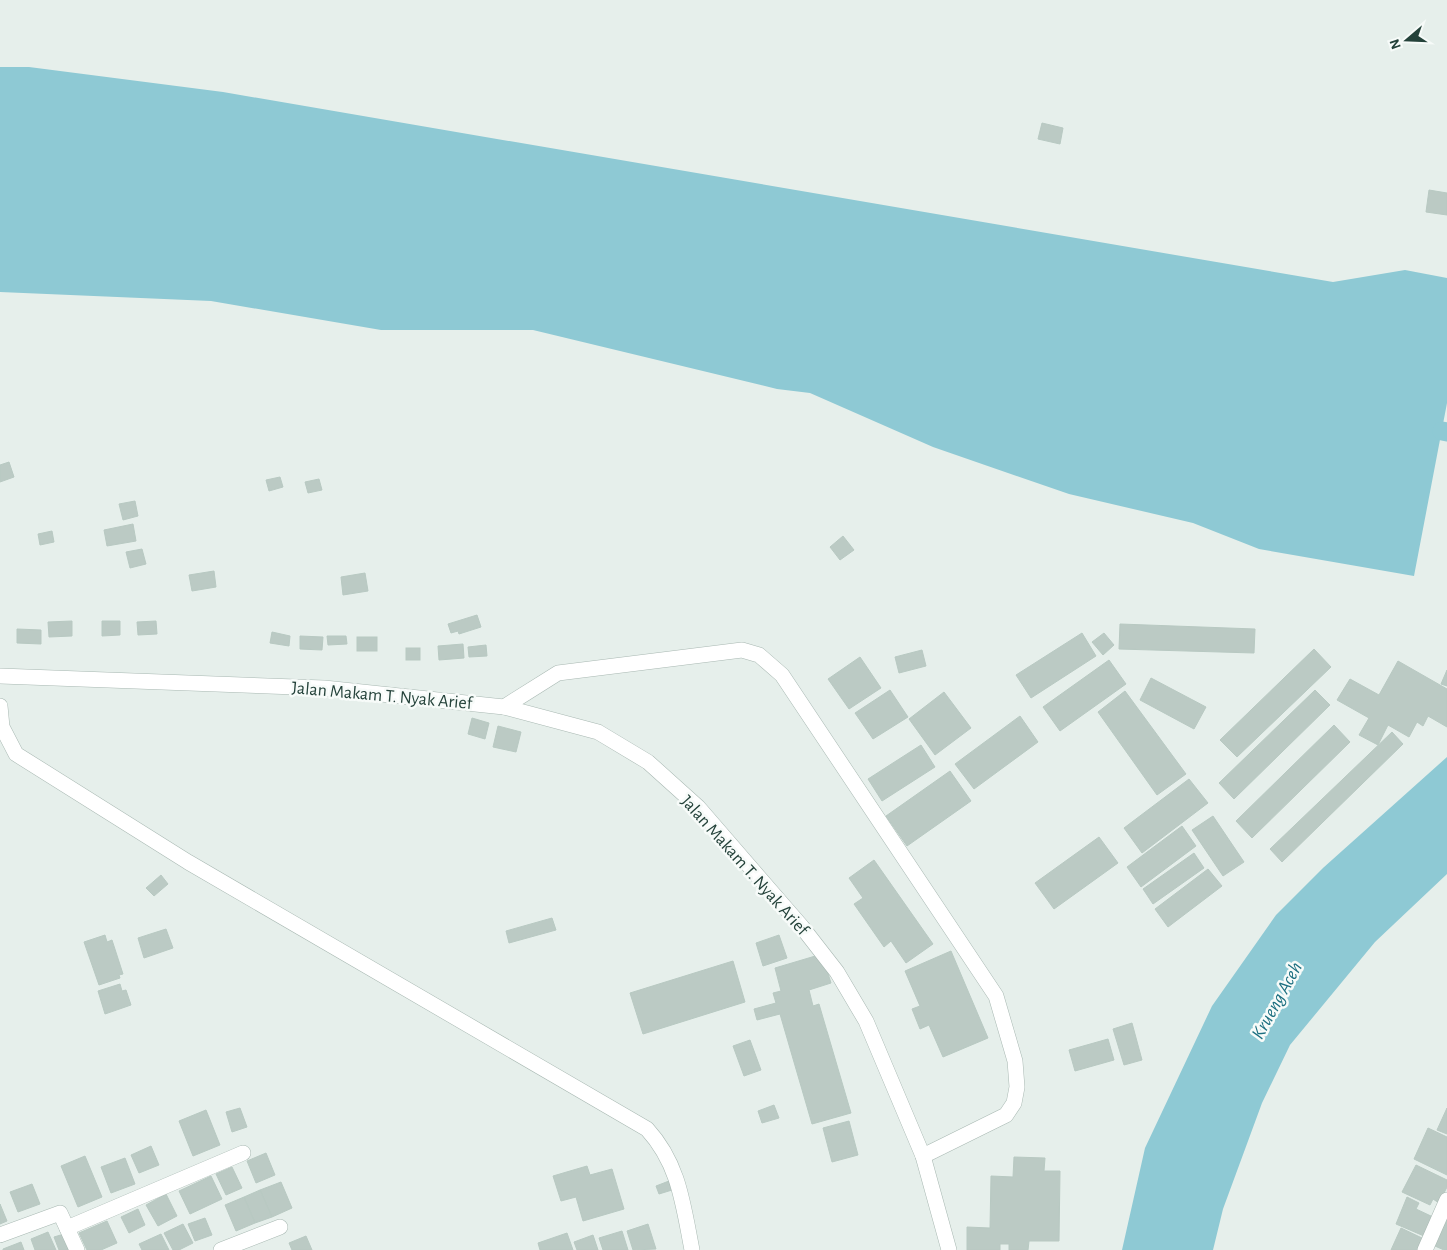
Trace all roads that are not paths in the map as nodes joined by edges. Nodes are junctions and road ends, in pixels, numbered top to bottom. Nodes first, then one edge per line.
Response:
1 (0, 676) edge
2 (0, 706) edge
3 (504, 707) junction
4 (243, 1153) dead end
5 (923, 1156) junction
6 (1447, 1200) edge
7 (280, 1227) dead end
8 (66, 1228) junction
9 (0, 1235) edge
10 (77, 1250) edge
11 (221, 1250) edge
12 (692, 1250) edge
13 (949, 1250) edge
14 (1425, 1250) edge

1 - 3 street, Jalan Makam T. Nyak Arief
2 - 12 street
3 - 5 street, Jalan Makam T. Nyak Arief
3 - 5 street
4 - 8 street
5 - 13 street, Jalan Makam T. Nyak Arief
6 - 14 street
7 - 11 street
8 - 9 street
8 - 10 street

